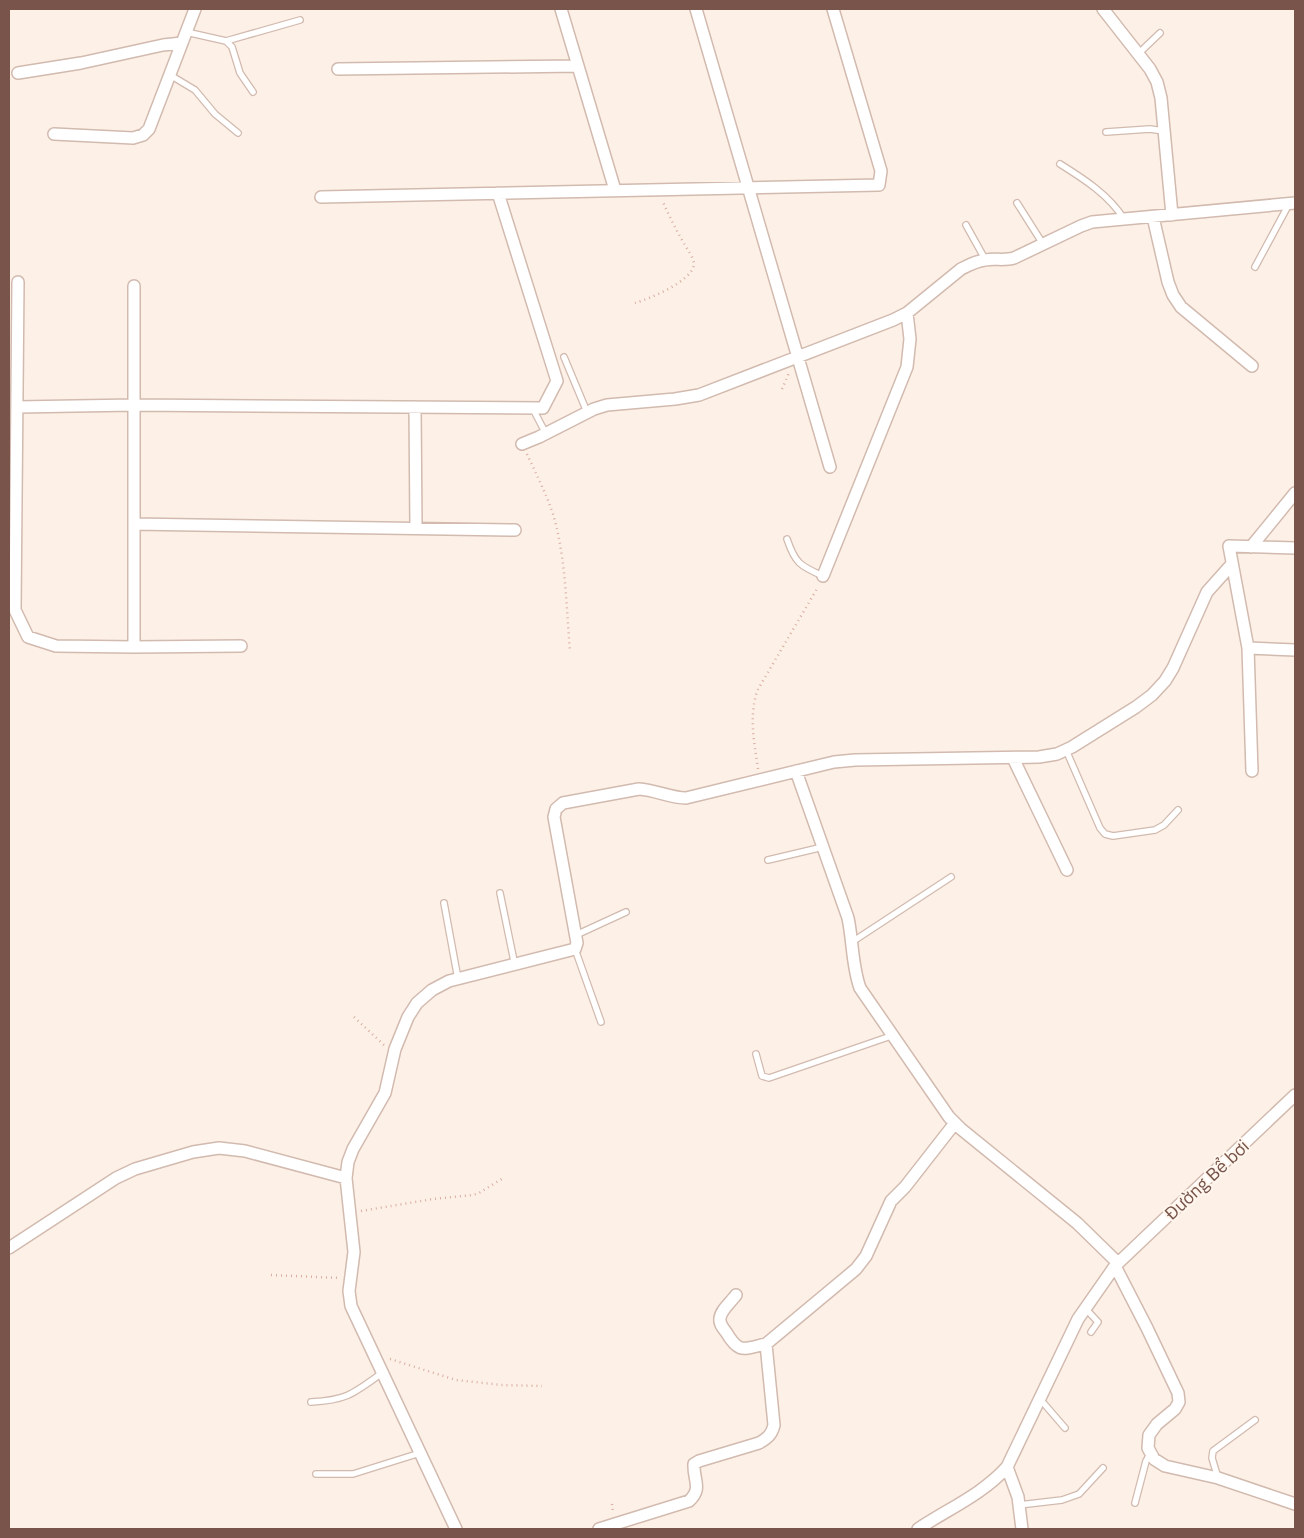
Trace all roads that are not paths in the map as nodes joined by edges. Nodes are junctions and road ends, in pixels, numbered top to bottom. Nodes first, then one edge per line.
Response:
1 (195, 9) edge
2 (561, 9) edge
3 (696, 9) edge
4 (833, 9) edge
5 (1103, 9) edge
6 (300, 20) dead end
7 (1160, 33) dead end
8 (184, 38) junction
9 (226, 41) junction
10 (1138, 54) junction
11 (578, 66) junction
12 (338, 69) dead end
13 (18, 73) dead end
14 (170, 75) junction
15 (253, 92) dead end
16 (1164, 131) junction
17 (1106, 132) dead end
18 (238, 133) dead end
19 (54, 134) dead end
20 (1060, 164) dead end
21 (749, 187) junction
22 (615, 190) junction
23 (498, 193) junction
24 (321, 197) dead end
25 (1017, 203) dead end
26 (1292, 204) edge
27 (1172, 215) junction
28 (1153, 217) junction
29 (1124, 220) junction
30 (966, 225) dead end
31 (1043, 244) junction
32 (985, 260) junction
33 (1255, 267) dead end
34 (18, 282) dead end
35 (134, 286) dead end
36 (907, 313) junction
37 (564, 357) dead end
38 (798, 357) junction
39 (1252, 366) dead end
40 (134, 405) junction
41 (17, 407) junction
42 (415, 407) junction
43 (532, 408) junction
44 (587, 412) junction
45 (546, 434) junction
46 (522, 444) road end
47 (830, 467) dead end
48 (1295, 493) edge
49 (134, 524) junction
50 (416, 528) junction
51 (515, 530) dead end
52 (787, 539) dead end
53 (1251, 547) junction
54 (1295, 548) edge
55 (1232, 564) junction
56 (823, 576) joint
57 (241, 646) dead end
58 (134, 647) junction
59 (1248, 648) junction
60 (1295, 650) edge
61 (1066, 750) junction
62 (1013, 758) junction
63 (796, 771) junction
64 (1252, 771) dead end
65 (1178, 810) dead end
66 (823, 847) junction
67 (768, 860) dead end
68 (1067, 870) dead end
69 (951, 877) dead end
70 (500, 893) dead end
71 (444, 903) dead end
72 (626, 912) dead end
73 (576, 935) junction
74 (852, 942) junction
75 (576, 949) junction
76 (515, 966) junction
77 (458, 979) junction
78 (601, 1022) dead end
79 (892, 1036) junction
80 (756, 1054) dead end
81 (1295, 1096) edge
82 (955, 1123) junction
83 (346, 1178) junction
84 (9, 1248) edge
85 (1116, 1265) junction
86 (736, 1296) dead end
87 (1085, 1308) junction
88 (1091, 1332) dead end
89 (766, 1344) junction
90 (382, 1373) junction
91 (1040, 1399) junction
92 (311, 1402) dead end
93 (1255, 1420) dead end
94 (1065, 1428) dead end
95 (420, 1453) junction
96 (1150, 1454) junction
97 (1007, 1466) junction
98 (1103, 1468) dead end
99 (316, 1474) dead end
100 (1218, 1478) junction
101 (1135, 1503) dead end
102 (1295, 1504) edge
103 (1019, 1505) junction
104 (456, 1529) edge
105 (599, 1529) edge
106 (918, 1529) edge
107 (1022, 1529) edge

1 - 8 street
2 - 11 street
3 - 21 street
4 - 21 street
5 - 10 street
6 - 9 lane
7 - 10 lane
8 - 9 lane
8 - 13 street
8 - 14 street
9 - 15 lane
10 - 16 street
11 - 12 street
11 - 22 street
14 - 18 lane
14 - 19 street
16 - 17 lane
16 - 27 street
20 - 29 lane
21 - 22 street
21 - 38 street
22 - 23 street
23 - 24 street
23 - 43 street
25 - 31 lane
26 - 27 street
26 - 33 lane
27 - 28 street
28 - 29 street
28 - 39 street
29 - 31 street
30 - 32 lane
31 - 32 street
32 - 36 street
34 - 41 street
35 - 40 street
36 - 38 street
36 - 56 street
37 - 44 lane
38 - 44 street
38 - 47 street
40 - 41 street
40 - 42 street
40 - 49 street
41 - 58 street
42 - 43 street
42 - 50 street
43 - 45 lane
44 - 45 street
45 - 46 street
48 - 53 street
49 - 50 street
49 - 58 street
50 - 51 street
52 - 56 lane
53 - 54 street
53 - 55 street
55 - 59 street
55 - 61 street
57 - 58 street
59 - 60 street
59 - 64 street
61 - 62 street
61 - 65 lane
62 - 63 street
62 - 68 street
63 - 66 street
63 - 73 street
66 - 67 lane
66 - 74 street
69 - 74 lane
70 - 76 lane
71 - 77 lane
72 - 73 lane
73 - 75 street
74 - 79 street
75 - 76 street
75 - 78 lane
76 - 77 street
77 - 83 street
79 - 80 lane
79 - 82 street
81 - 85 street, Đường Bể bơi
82 - 85 street
82 - 89 street
83 - 84 street
83 - 90 street
85 - 87 street, Đường Bể bơi
85 - 96 street
86 - 89 street
87 - 88 lane
87 - 91 street, Đường Bể bơi
89 - 105 street
90 - 92 lane
90 - 95 street
91 - 94 lane
91 - 97 street, Đường Bể bơi
93 - 100 lane
95 - 99 lane
95 - 104 street
96 - 100 street
96 - 101 lane
97 - 103 street
97 - 106 street, Đường Bể bơi
98 - 103 lane
100 - 102 street
103 - 107 street

